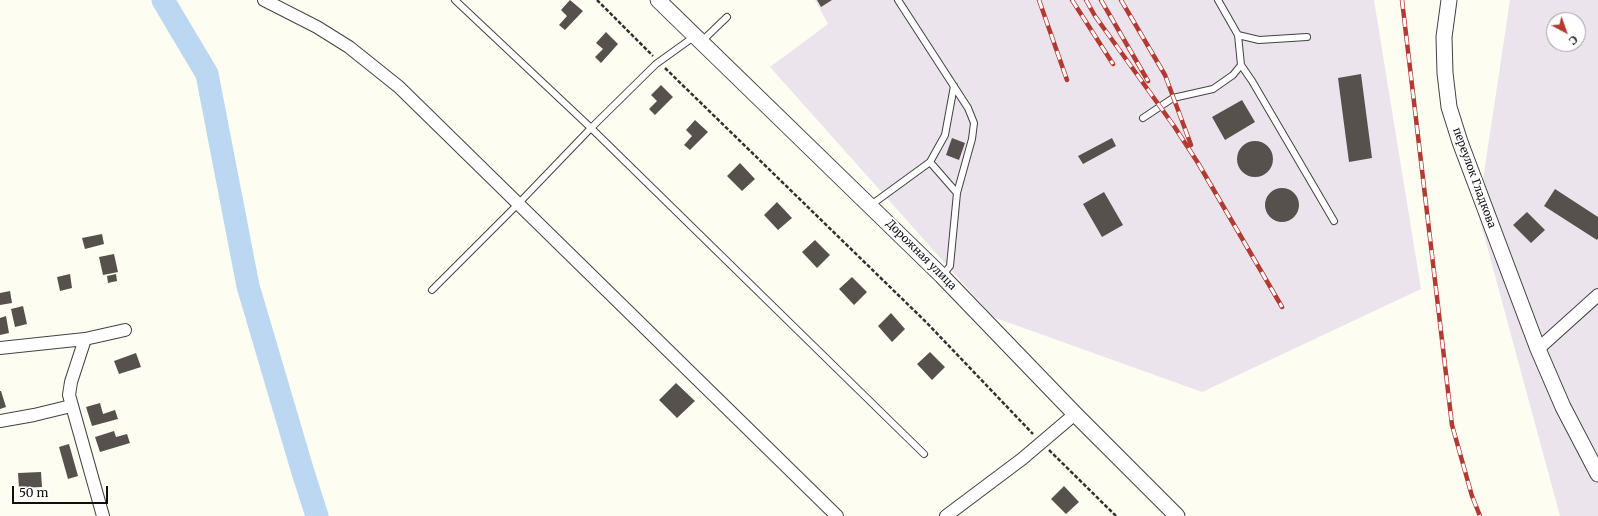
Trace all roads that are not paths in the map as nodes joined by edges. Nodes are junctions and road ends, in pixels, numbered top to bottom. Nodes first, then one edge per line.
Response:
1 (264, 0) edge
2 (455, 0) edge
3 (658, 0) edge
4 (898, 0) edge
5 (1218, 0) edge
6 (1449, 0) edge
7 (727, 16) dead end
8 (1238, 35) junction
9 (1307, 37) dead end
10 (698, 39) junction
11 (1241, 65) junction
12 (954, 86) junction
13 (1143, 118) dead end
14 (591, 128) junction
15 (930, 162) junction
16 (957, 193) junction
17 (518, 204) junction
18 (871, 205) junction
19 (1334, 221) dead end
20 (942, 276) junction
21 (432, 290) dead end
22 (1598, 295) edge
23 (125, 330) dead end
24 (85, 339) junction
25 (0, 348) edge
26 (1538, 349) junction
27 (72, 406) junction
28 (1075, 414) junction
29 (0, 421) edge
30 (924, 454) dead end
31 (1598, 474) edge
32 (103, 516) edge
33 (837, 516) edge
34 (946, 516) edge
35 (1177, 516) edge

1 - 17 street
2 - 14 lane
3 - 10 street, Дорожная улица
4 - 12 lane
5 - 8 lane
6 - 26 street, переулок Гладкова
7 - 10 lane
8 - 9 lane
8 - 11 lane
10 - 14 lane
10 - 18 street, Дорожная улица
11 - 13 lane
11 - 19 lane
12 - 15 lane
12 - 16 lane
14 - 17 lane
14 - 30 lane
15 - 16 lane
15 - 18 lane
16 - 20 lane
17 - 21 lane
17 - 33 street
18 - 20 street, Дорожная улица
20 - 28 street, Дорожная улица
22 - 26 street
23 - 24 street
24 - 25 street
24 - 27 street
26 - 31 street, переулок Гладкова
27 - 29 street
27 - 32 street
28 - 34 street
28 - 35 street, Дорожная улица

